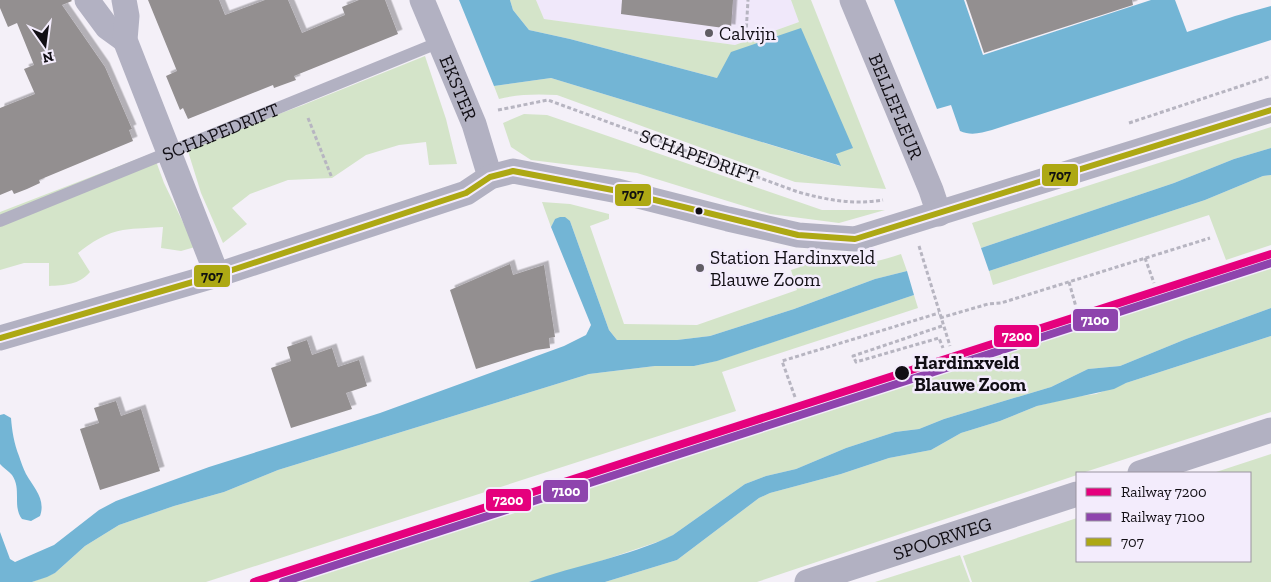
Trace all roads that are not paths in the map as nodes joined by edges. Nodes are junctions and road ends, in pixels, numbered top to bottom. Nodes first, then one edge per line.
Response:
1 (87, 0) edge
2 (124, 0) edge
3 (422, 0) edge
4 (852, 0) edge
5 (125, 40) junction
6 (440, 42) junction
7 (1271, 110) edge
8 (169, 153) junction
9 (490, 176) junction
10 (939, 214) junction
11 (0, 221) edge
12 (217, 275) junction
13 (0, 338) edge
14 (1271, 430) edge
15 (1143, 472) edge
16 (1076, 494) edge
17 (807, 582) edge

1 - 5 street
2 - 5 street
3 - 6 street, EKSTER
4 - 10 street, BELLEFLEUR
5 - 8 street
6 - 8 lane, SCHAPEDRIFT
6 - 9 street, EKSTER
7 - 10 street
8 - 11 lane, SCHAPEDRIFT
8 - 12 street
9 - 10 street
9 - 12 street
12 - 13 street
14 - 15 street
16 - 17 street, SPOORWEG

